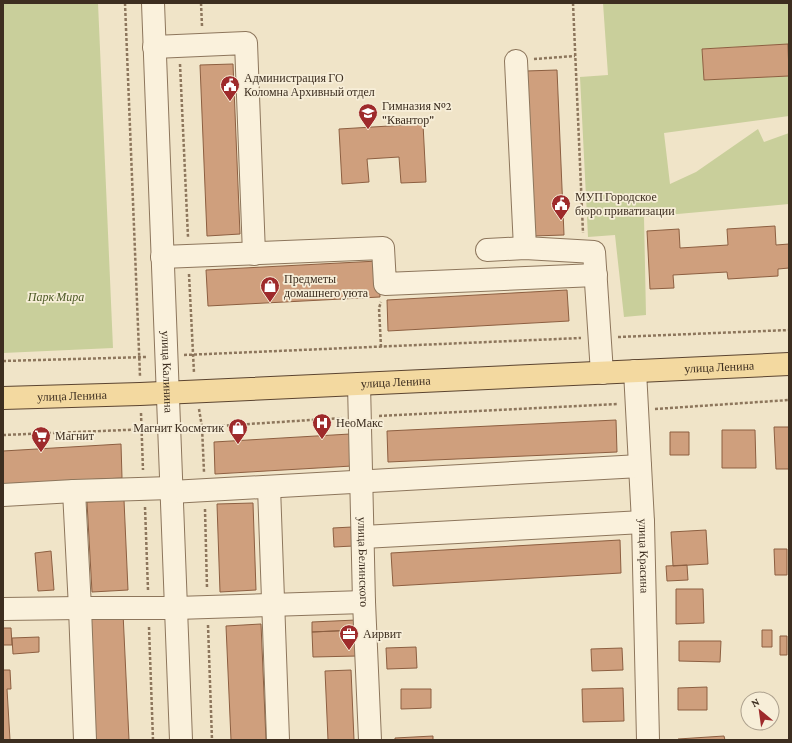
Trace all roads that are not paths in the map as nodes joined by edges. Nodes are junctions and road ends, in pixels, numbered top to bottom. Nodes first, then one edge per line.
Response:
1 (152, 3) edge
2 (154, 47) junction
3 (516, 60) road end
4 (525, 248) junction
5 (487, 250) dead end
6 (254, 254) junction
7 (162, 257) junction
8 (596, 275) junction
9 (789, 364) edge
10 (635, 371) junction
11 (602, 373) junction
12 (359, 384) junction
13 (168, 392) junction
14 (3, 398) edge
15 (640, 466) junction
16 (362, 481) junction
17 (269, 487) junction
18 (171, 490) junction
19 (74, 491) junction
20 (3, 495) edge
21 (643, 522) junction
22 (363, 537) junction
23 (364, 602) junction
24 (273, 604) junction
25 (80, 608) junction
26 (176, 608) junction
27 (3, 609) edge
28 (85, 740) edge
29 (181, 740) edge
30 (278, 740) edge
31 (370, 740) edge
32 (648, 740) edge

1 - 2 street, улица Калинина
2 - 6 street
2 - 7 street, улица Калинина
3 - 4 street
4 - 5 street
4 - 8 street
6 - 7 street
6 - 8 street
7 - 13 street, улица Калинина
8 - 11 street
9 - 10 main road, улица Ленина
10 - 11 main road, улица Ленина
10 - 15 street, улица Красина
11 - 12 main road, улица Ленина
12 - 13 main road, улица Ленина
12 - 16 street, улица Белинского
13 - 14 main road, улица Ленина
13 - 18 street, улица Калинина
15 - 16 street
15 - 21 street, улица Красина
16 - 17 street
16 - 22 street, улица Белинского
17 - 18 street
17 - 24 street
18 - 19 street
18 - 26 street, улица Калинина
19 - 20 street
19 - 25 street
21 - 22 street
21 - 32 street, улица Красина
22 - 23 street, улица Белинского
23 - 24 street
23 - 31 street, улица Белинского
24 - 26 street
24 - 30 street
25 - 26 street
25 - 27 street
25 - 28 street
26 - 29 street, улица Калинина

